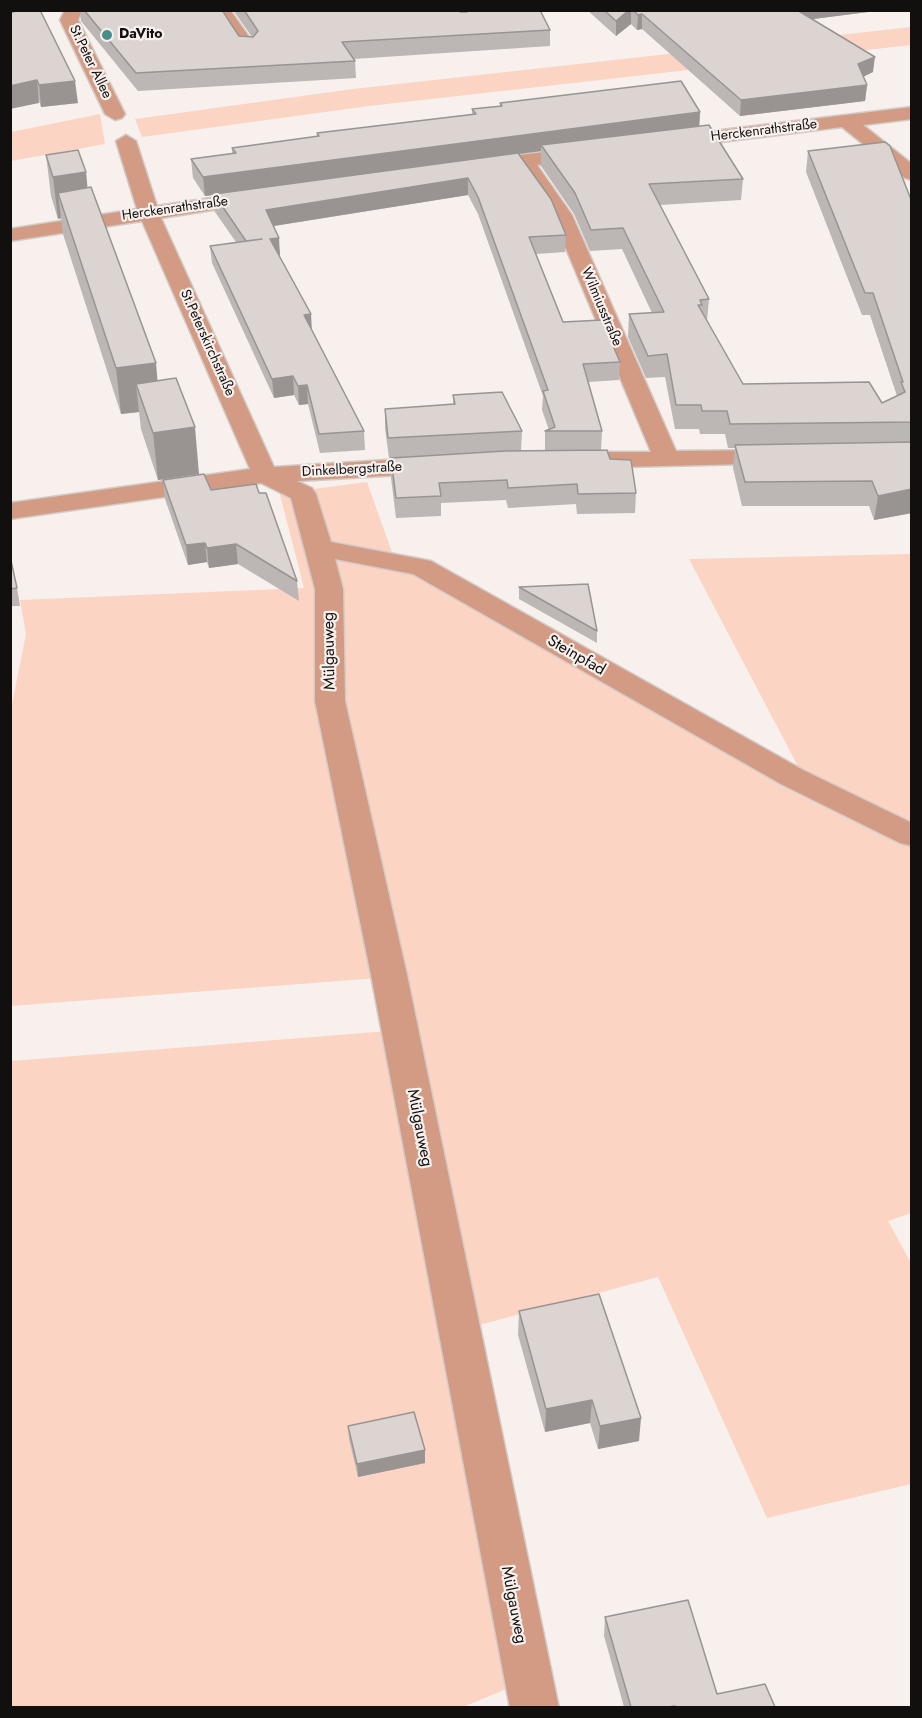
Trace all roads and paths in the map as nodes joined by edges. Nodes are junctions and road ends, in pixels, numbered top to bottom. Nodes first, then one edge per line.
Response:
1 (74, 10) edge
2 (221, 10) edge
3 (248, 48) edge
4 (912, 113) edge
5 (115, 114) dead end
6 (846, 121) junction
7 (126, 141) dead end
8 (655, 144) edge
9 (608, 150) edge
10 (524, 160) junction
11 (454, 170) edge
12 (912, 174) edge
13 (277, 194) edge
14 (148, 212) junction
15 (10, 235) edge
16 (807, 457) edge
17 (667, 459) junction
18 (552, 461) edge
19 (459, 464) edge
20 (265, 475) junction
21 (10, 511) edge
22 (319, 548) junction
23 (912, 836) edge
24 (535, 1707) edge

1 - 5 street, St.Peter Allee
2 - 3 street
4 - 6 street, Herckenrathstraße
6 - 8 street, Herckenrathstraße
6 - 12 street
7 - 14 street
9 - 10 street
10 - 11 street
10 - 17 street, Wilmiusstraße
13 - 14 street, Herckenrathstraße
14 - 15 street, Herckenrathstraße
14 - 20 street, St.Peterskirchstraße
16 - 17 street
17 - 18 street
19 - 20 street, Dinkelbergstraße
20 - 21 street, Dinkelbergstraße
20 - 22 street
22 - 23 street, Steinpfad
22 - 24 street, Mülgauweg

